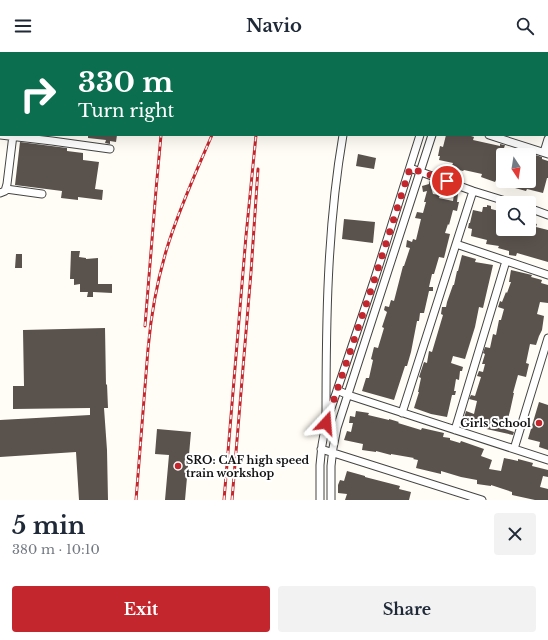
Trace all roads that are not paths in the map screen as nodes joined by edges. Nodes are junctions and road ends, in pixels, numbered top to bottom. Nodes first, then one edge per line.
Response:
1 (13, 136) edge
2 (343, 136) edge
3 (420, 136) edge
4 (432, 136) edge
5 (492, 136) edge
6 (548, 139) edge
7 (110, 149) dead end
8 (546, 153) edge
9 (410, 168) junction
10 (420, 172) junction
11 (473, 190) junction
12 (3, 191) edge
13 (42, 194) dead end
14 (496, 198) edge
15 (536, 210) edge
16 (548, 214) edge
17 (456, 244) junction
18 (506, 261) junction
19 (548, 275) edge
20 (548, 338) edge
21 (337, 390) junction
22 (348, 395) junction
23 (402, 413) junction
24 (326, 423) junction
25 (455, 430) junction
26 (321, 449) junction
27 (514, 449) junction
28 (333, 453) junction
29 (548, 460) edge
30 (320, 500) edge
31 (331, 500) edge
32 (482, 500) edge

1 - 7 street
1 - 12 street
2 - 24 street
3 - 9 street
4 - 10 street
5 - 8 street
6 - 8 street
9 - 10 street
9 - 21 street
10 - 11 street
10 - 22 street
11 - 14 street
11 - 17 street
12 - 13 street
15 - 16 street
17 - 18 street
17 - 23 street
18 - 19 street
18 - 25 street
20 - 27 street
21 - 22 street
21 - 24 street
22 - 23 street
22 - 28 street
23 - 25 street
24 - 26 street
25 - 27 street
26 - 28 street
26 - 30 street
27 - 29 street
28 - 31 street
28 - 32 street

